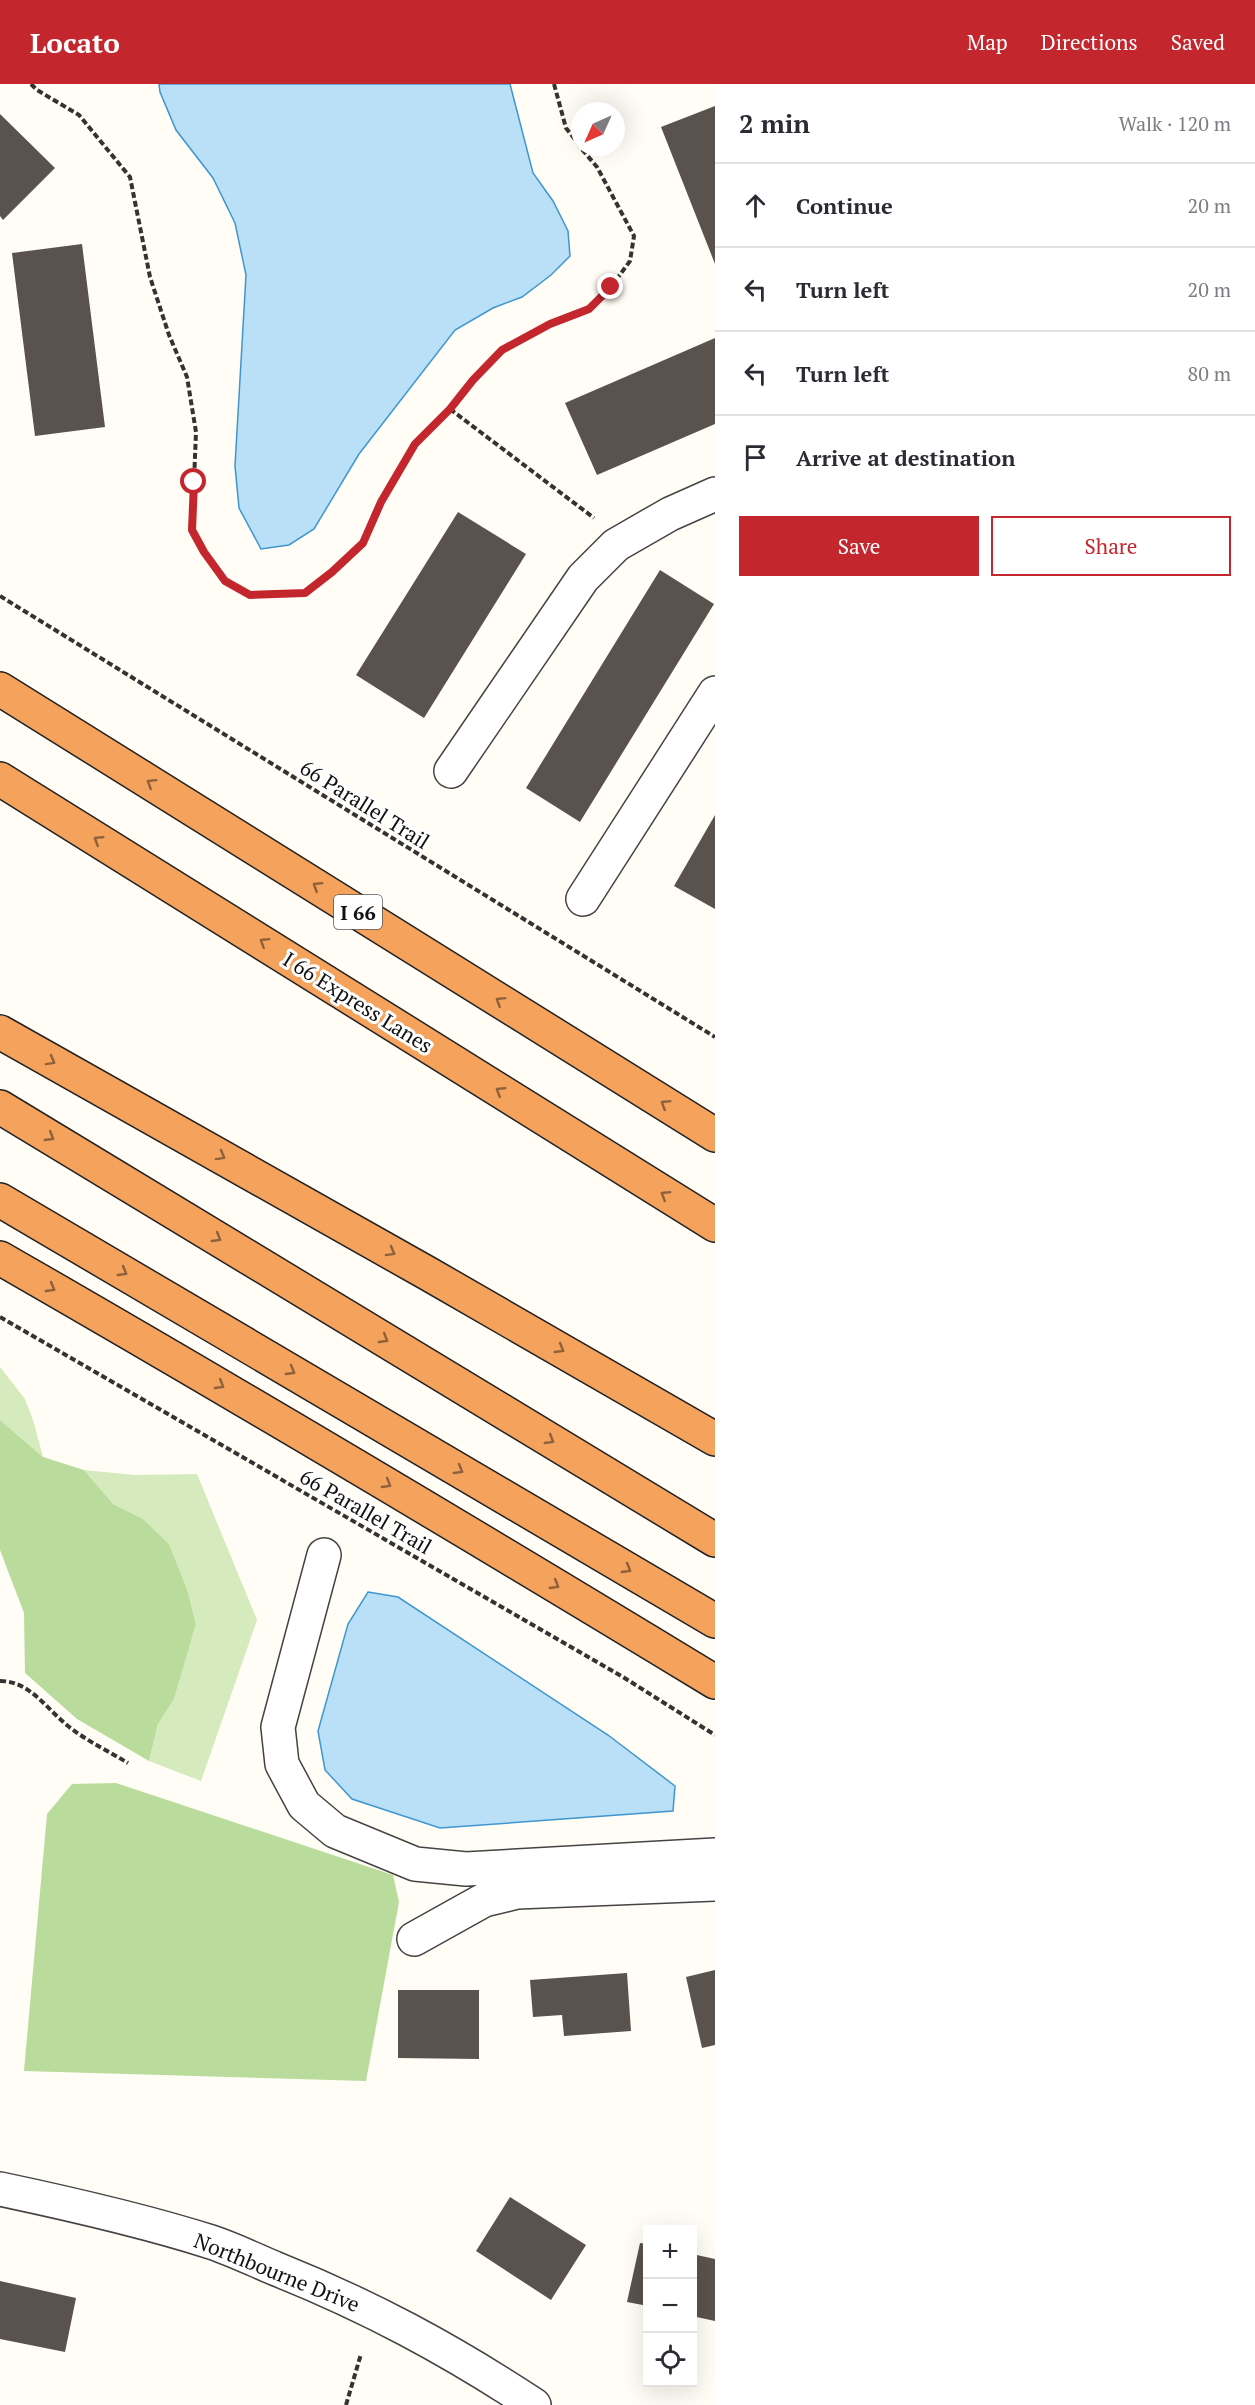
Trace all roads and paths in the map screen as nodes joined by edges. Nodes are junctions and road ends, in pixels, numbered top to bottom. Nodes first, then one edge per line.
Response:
1 (31, 84) edge
2 (554, 84) edge
3 (571, 135) edge
4 (588, 156) edge
5 (450, 409) junction
6 (715, 494) edge
7 (594, 518) dead end
8 (0, 596) edge
9 (0, 689) edge
10 (715, 693) edge
11 (451, 771) dead end
12 (0, 779) edge
13 (583, 898) dead end
14 (0, 1032) edge
15 (715, 1037) edge
16 (0, 1107) edge
17 (715, 1135) edge
18 (0, 1200) edge
19 (715, 1226) edge
20 (0, 1258) edge
21 (0, 1317) edge
22 (715, 1439) edge
23 (715, 1540) edge
24 (324, 1555) dead end
25 (715, 1621) edge
26 (0, 1682) edge
27 (715, 1682) edge
28 (715, 1735) edge
29 (128, 1763) dead end
30 (715, 1855) edge
31 (715, 1884) edge
32 (414, 1939) dead end
33 (0, 2189) edge
34 (361, 2354) dead end
35 (345, 2405) edge
36 (534, 2405) edge

1 - 5 path
2 - 3 path
4 - 5 path
5 - 7 path
6 - 11 street
8 - 15 path, 66 Parallel Trail
17 -> 9 highway, I 66
10 - 13 street
19 -> 12 highway, I 66 Express Lanes
14 -> 22 highway
16 -> 23 highway
18 -> 25 highway
20 -> 27 highway
21 - 28 path, 66 Parallel Trail
24 - 30 street
26 - 29 path
31 - 32 street
33 - 36 street, Northbourne Drive
34 - 35 path

